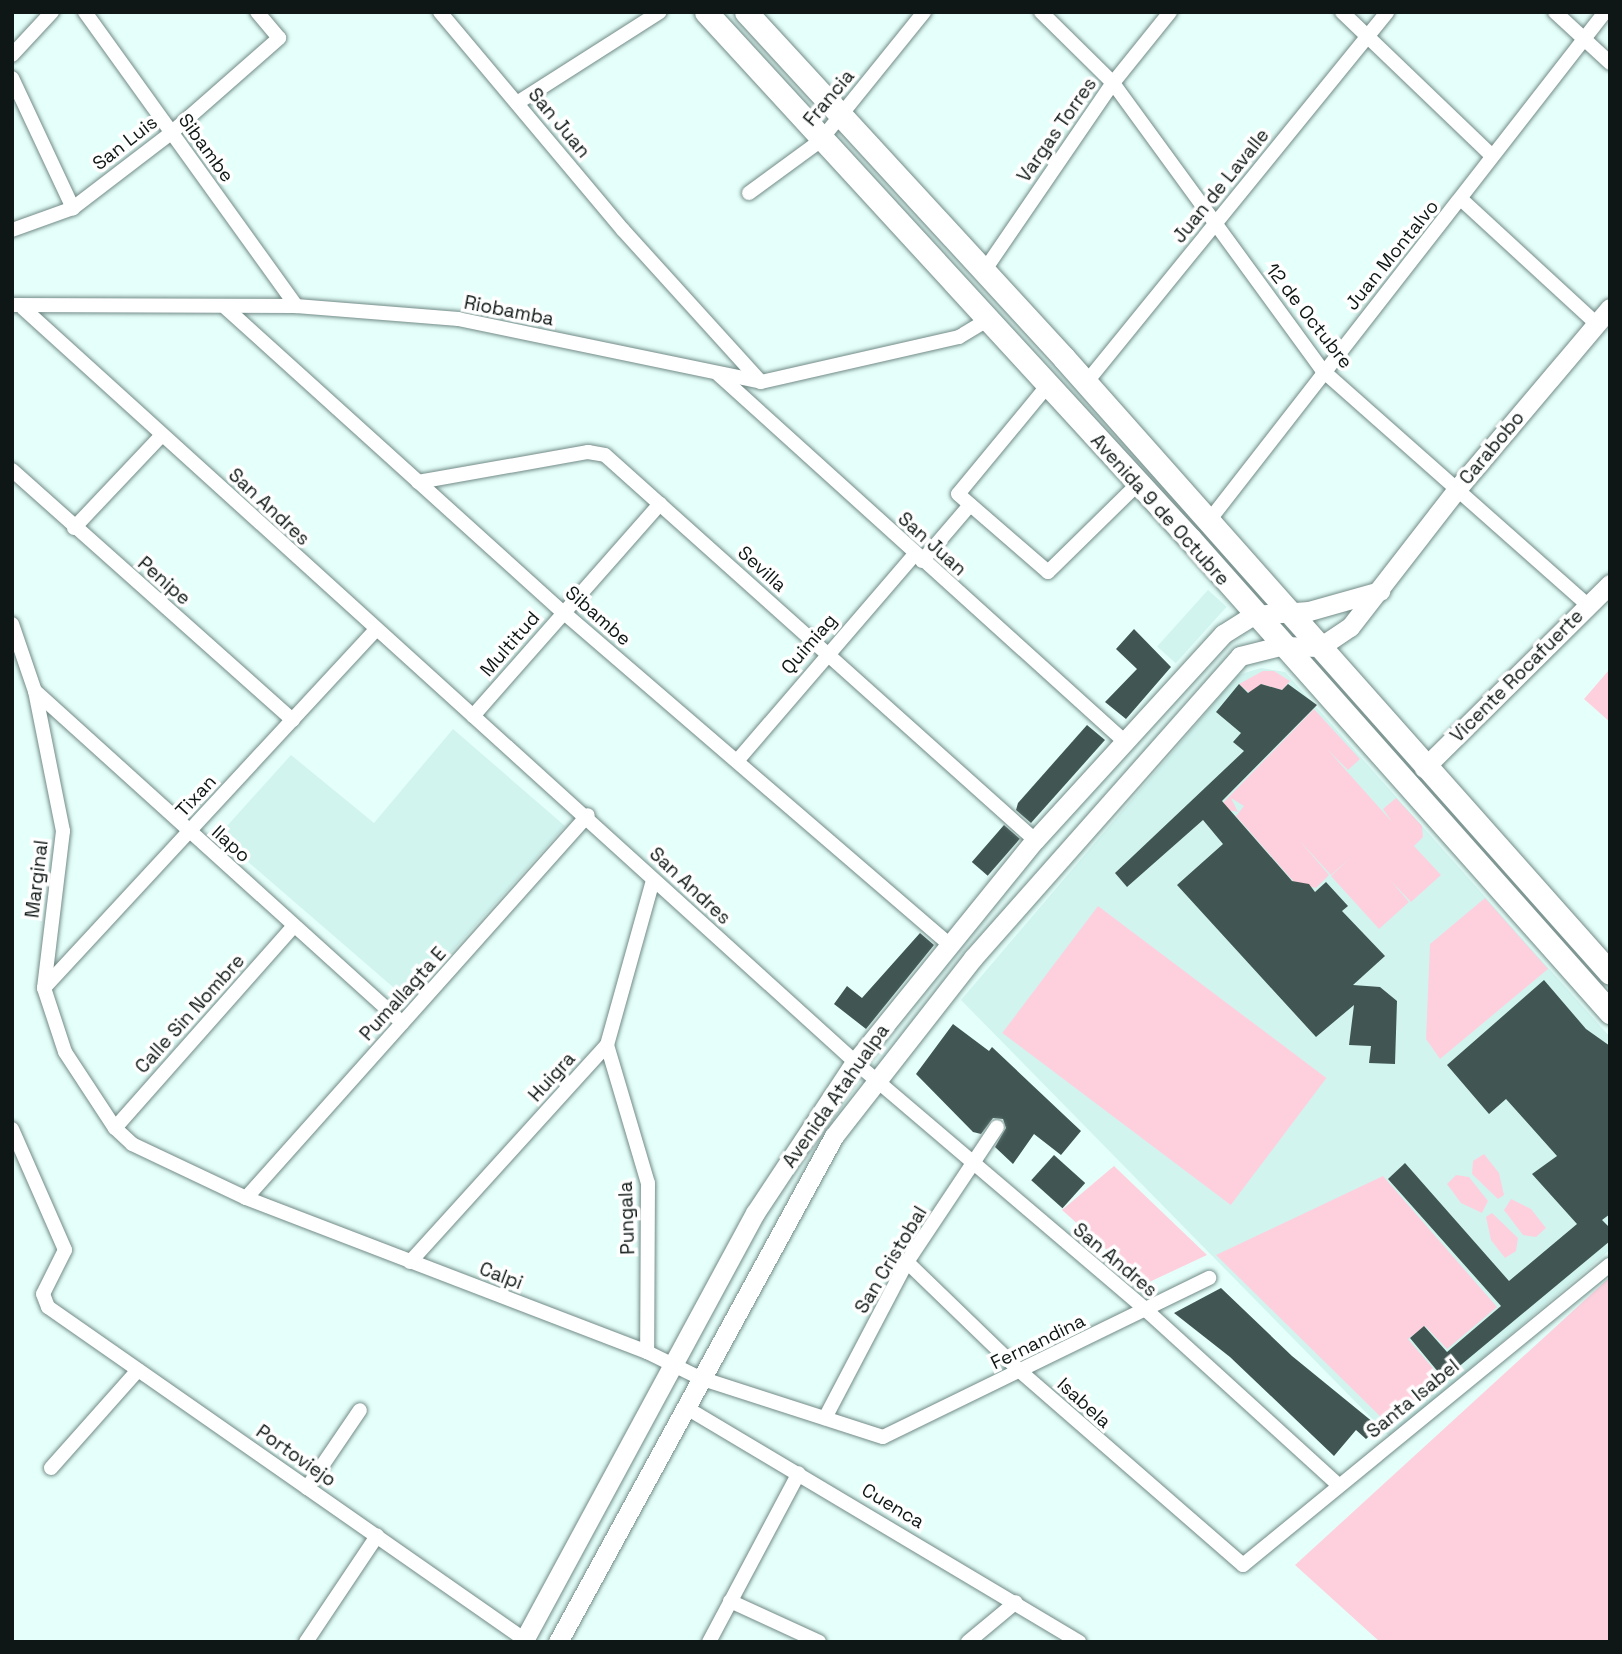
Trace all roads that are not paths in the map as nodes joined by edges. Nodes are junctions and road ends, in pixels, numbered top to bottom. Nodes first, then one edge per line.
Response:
1 (52, 12) edge
2 (85, 12) edge
3 (257, 12) edge
4 (440, 12) edge
5 (660, 12) edge
6 (706, 12) edge
7 (746, 12) edge
8 (924, 12) edge
9 (1041, 12) edge
10 (1170, 12) edge
11 (1342, 12) edge
12 (1387, 12) edge
13 (1555, 12) edge
14 (1605, 12) edge
15 (1366, 39) junction
16 (1584, 39) junction
17 (12, 55) edge
18 (1610, 63) edge
19 (12, 78) edge
20 (1113, 83) junction
21 (517, 103) junction
22 (840, 118) junction
23 (171, 133) junction
24 (820, 141) junction
25 (1491, 155) junction
26 (749, 192) dead end
27 (1462, 200) junction
28 (73, 208) junction
29 (1214, 224) junction
30 (12, 230) edge
31 (982, 274) junction
32 (296, 306) junction
33 (18, 307) edge
34 (226, 308) junction
35 (1603, 316) edge
36 (986, 321) junction
37 (1322, 370) junction
38 (718, 373) junction
39 (761, 382) junction
40 (1086, 384) junction
41 (1048, 385) junction
42 (162, 435) junction
43 (12, 470) edge
44 (418, 482) junction
45 (1138, 484) junction
46 (1457, 489) junction
47 (660, 504) junction
48 (970, 505) junction
49 (1208, 522) junction
50 (74, 528) junction
51 (918, 558) junction
52 (1610, 584) edge
53 (1380, 591) junction
54 (1588, 605) junction
55 (563, 612) junction
56 (1286, 614) junction
57 (1253, 615) junction
58 (12, 624) edge
59 (375, 631) junction
60 (1280, 646) junction
61 (1320, 648) junction
62 (826, 653) junction
63 (35, 691) junction
64 (473, 716) junction
65 (293, 720) junction
66 (1124, 741) junction
67 (737, 761) junction
68 (1424, 768) junction
69 (589, 815) junction
70 (189, 832) junction
71 (1035, 840) junction
72 (653, 880) junction
73 (294, 926) junction
74 (950, 945) junction
75 (1610, 973) edge
76 (44, 988) junction
77 (1610, 1012) edge
78 (402, 1023) junction
79 (607, 1045) junction
80 (855, 1062) junction
81 (878, 1081) junction
82 (997, 1127) dead end
83 (115, 1128) junction
84 (12, 1129) edge
85 (974, 1166) junction
86 (246, 1198) junction
87 (410, 1262) junction
88 (907, 1262) junction
89 (1610, 1265) edge
90 (1209, 1278) dead end
91 (1146, 1310) junction
92 (647, 1352) junction
93 (674, 1366) junction
94 (138, 1370) junction
95 (1021, 1372) junction
96 (701, 1378) junction
97 (685, 1407) junction
98 (360, 1410) dead end
99 (825, 1418) junction
100 (883, 1437) joint
101 (51, 1468) dead end
102 (799, 1472) junction
103 (1338, 1485) junction
104 (307, 1488) junction
105 (377, 1536) junction
106 (1242, 1565) joint
107 (730, 1601) junction
108 (1016, 1602) junction
109 (525, 1641) edge
110 (306, 1642) edge
111 (558, 1642) edge
112 (709, 1642) edge
113 (819, 1642) edge
114 (968, 1642) edge
115 (1079, 1642) edge

1 - 17 street
2 - 23 street, Sibambe
3 - 23 street, San Luis
4 - 21 street, San Juan
5 - 21 street
6 - 24 main road, Avenida 9 de Octubre
7 - 22 main road, Avenida 9 de Octubre
8 - 22 street, Francia
9 - 20 street, 12 de Octubre
10 - 20 street, Vargas Torres
11 - 15 street
12 - 15 street, Juan de Lavalle
13 - 16 street
14 - 16 street, Juan Montalvo
15 - 25 street
15 - 29 street, Juan de Lavalle
16 - 18 street
16 - 25 street, Juan Montalvo
19 - 28 street
20 - 29 street, 12 de Octubre
20 - 31 street, Vargas Torres
21 - 39 street, San Juan
22 - 24 street, Francia
22 - 31 main road, Avenida 9 de Octubre
23 - 28 street, San Luis
23 - 32 street, Sibambe
24 - 26 street, Francia
24 - 36 main road, Avenida 9 de Octubre
25 - 27 street, Juan Montalvo
27 - 35 street
27 - 37 street, Juan Montalvo
28 - 30 street, San Luis
29 - 37 street, 12 de Octubre
29 - 40 street, Juan de Lavalle
31 - 40 main road, Avenida 9 de Octubre
32 - 34 street, Riobamba
32 - 38 street, Riobamba
33 - 34 street, Riobamba
33 - 42 street, San Andres
34 - 44 street, Sibambe
35 - 46 main road, Carabobo
36 - 39 street, Riobamba
36 - 41 main road, Avenida 9 de Octubre
37 - 46 street, 12 de Octubre
37 - 49 street, Juan Montalvo
38 - 39 street, Riobamba
38 - 51 street, San Juan
40 - 49 main road, Avenida 9 de Octubre
41 - 45 main road, Avenida 9 de Octubre
41 - 48 street
42 - 50 street
42 - 59 street, San Andres
43 - 50 street, Penipe
44 - 47 street, Sevilla
44 - 55 street, Sibambe
45 - 48 street
45 - 57 main road, Avenida 9 de Octubre
46 - 53 main road, Carabobo
46 - 54 street, 12 de Octubre
47 - 55 street, Multitud
47 - 62 street, Sevilla
48 - 51 street, Quimiag
49 - 56 main road, Avenida 9 de Octubre
50 - 65 street, Penipe
51 - 62 street, Quimiag
51 - 66 street, San Juan
52 - 54 main road, Vicente Rocafuerte
53 - 56 main road
53 - 61 main road, Carabobo
54 - 68 main road, Vicente Rocafuerte
55 - 64 street, Multitud
55 - 67 street, Sibambe
56 - 57 main road
56 - 61 main road, Avenida 9 de Octubre
57 - 60 main road, Avenida 9 de Octubre
57 - 66 main road, Avenida Atahualpa
58 - 63 street, Marginal
59 - 64 street, San Andres
59 - 65 street, Tixan
60 - 61 main road, Avenida Atahualpa
60 - 77 main road, Avenida 9 de Octubre
60 - 81 main road, Avenida Atahualpa
61 - 68 main road, Avenida 9 de Octubre
62 - 67 street, Quimiag
62 - 71 street, Sevilla
63 - 70 street, Ilapo
63 - 76 street, Marginal
64 - 69 street, San Andres
65 - 70 street, Tixan
66 - 71 main road, Avenida Atahualpa
67 - 74 street, Sibambe
68 - 75 main road, Avenida 9 de Octubre
69 - 72 street, San Andres
69 - 78 street, Pumallagta E
70 - 73 street, Ilapo
70 - 76 street, Tixan
71 - 74 main road, Avenida Atahualpa
72 - 79 street, Huigra
72 - 80 street, San Andres
73 - 78 street, Ilapo
73 - 83 street, Calle Sin Nombre
74 - 80 main road, Avenida Atahualpa
76 - 83 street, Marginal
78 - 86 street, Pumallagta E
79 - 87 street, Huigra
79 - 92 street, Pungala
80 - 81 street, San Andres
80 - 93 main road, Avenida Atahualpa
81 - 85 street, San Andres
81 - 96 main road, Avenida Atahualpa
82 - 85 street, San Cristobal
83 - 86 street, Calpi
84 - 94 street, Portoviejo
85 - 88 street, San Cristobal
85 - 91 street, San Andres
86 - 87 street, Calpi
87 - 92 street, Calpi
88 - 95 street, Isabela
88 - 99 street, San Cristobal
89 - 103 street, Santa Isabel
90 - 91 street, Fernandina
91 - 95 street, Fernandina
91 - 103 street, San Andres
92 - 93 street, Calpi
93 - 96 street, Calpi
93 - 109 main road, Avenida Atahualpa
94 - 101 street
94 - 104 street, Portoviejo
95 - 100 street, Fernandina
95 - 106 street, Isabela
96 - 97 main road, Avenida Atahualpa
96 - 99 street, Calpi
97 - 102 street, Cuenca
97 - 111 main road, Avenida Atahualpa
98 - 104 street
99 - 100 street, Calpi
102 - 107 street
102 - 108 street, Cuenca
103 - 106 street, Santa Isabel
104 - 105 street, Portoviejo
105 - 109 street, Portoviejo
105 - 110 street
107 - 112 street
107 - 113 street
108 - 114 street
108 - 115 street, Cuenca

